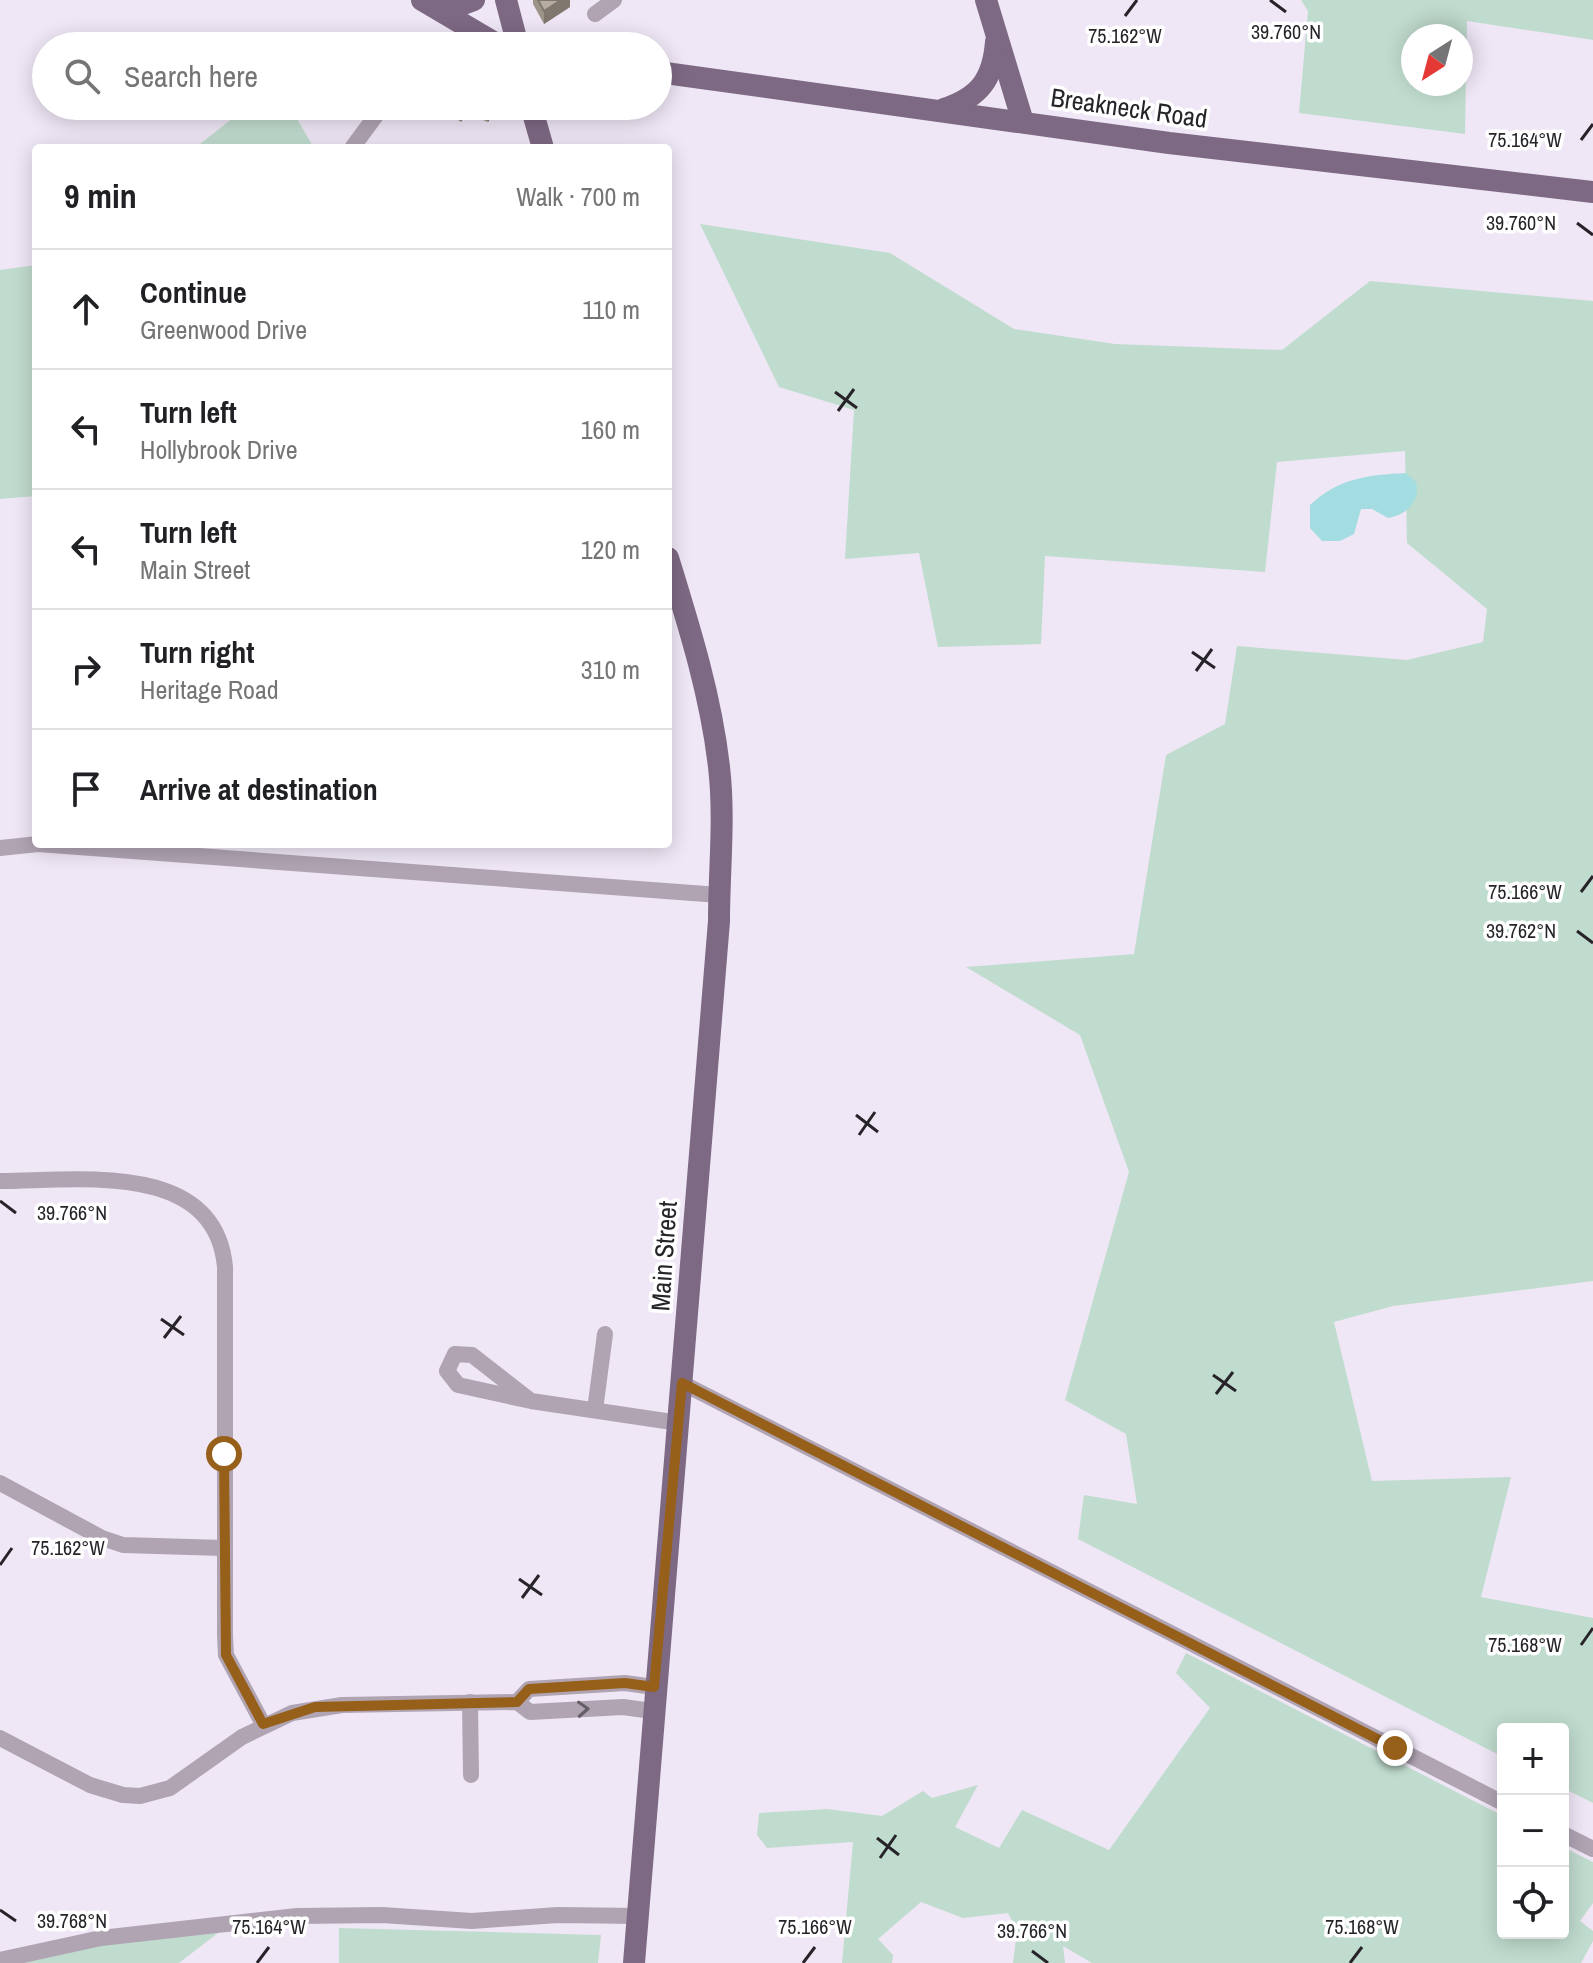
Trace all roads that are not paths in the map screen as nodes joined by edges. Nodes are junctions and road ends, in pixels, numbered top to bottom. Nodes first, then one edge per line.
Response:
1 (474, 0) edge
2 (506, 0) edge
3 (614, 0) edge
4 (986, 0) edge
5 (426, 3) edge
6 (595, 14) dead end
7 (476, 32) edge
8 (514, 32) edge
9 (997, 35) junction
10 (672, 74) edge
11 (939, 110) junction
12 (373, 120) edge
13 (535, 120) edge
14 (1023, 122) junction
15 (355, 144) edge
16 (542, 144) edge
17 (1593, 192) edge
18 (672, 571) edge
19 (32, 845) edge
20 (0, 848) edge
21 (91, 848) edge
22 (719, 895) junction
23 (0, 1181) edge
24 (605, 1334) dead end
25 (682, 1383) junction
26 (531, 1401) junction
27 (595, 1410) junction
28 (679, 1423) junction
29 (0, 1483) edge
30 (223, 1548) junction
31 (654, 1687) junction
32 (470, 1702) junction
33 (517, 1702) junction
34 (652, 1711) junction
35 (263, 1724) junction
36 (0, 1738) edge
37 (471, 1775) dead end
38 (1497, 1800) edge
39 (1569, 1837) edge
40 (1593, 1849) edge
41 (638, 1916) junction
42 (0, 1960) edge
43 (634, 1963) edge

1 - 5 main road
2 - 8 main road
3 - 6 street
4 - 9 main road
5 - 7 main road
9 - 11 main road
9 - 14 main road
10 - 11 main road, Breakneck Road
11 - 14 main road, Breakneck Road
12 - 15 street
13 - 16 main road
14 - 17 main road, Breakneck Road
18 - 22 main road, Main Street
19 - 20 street
21 - 22 street
22 - 25 main road, Main Street
23 - 30 street
24 - 27 street
25 - 28 main road, Main Street
25 - 38 street
26 - 26 street
26 - 27 street
27 - 28 street
28 - 31 main road, Main Street
29 - 30 street
30 - 35 street
31 - 33 street
31 - 34 main road, Main Street
32 - 33 street
32 - 35 street
32 - 37 street
33 -> 34 street
34 - 41 main road, Main Street
35 - 36 street
39 - 40 street
41 - 42 street
41 - 43 main road, Main Street

